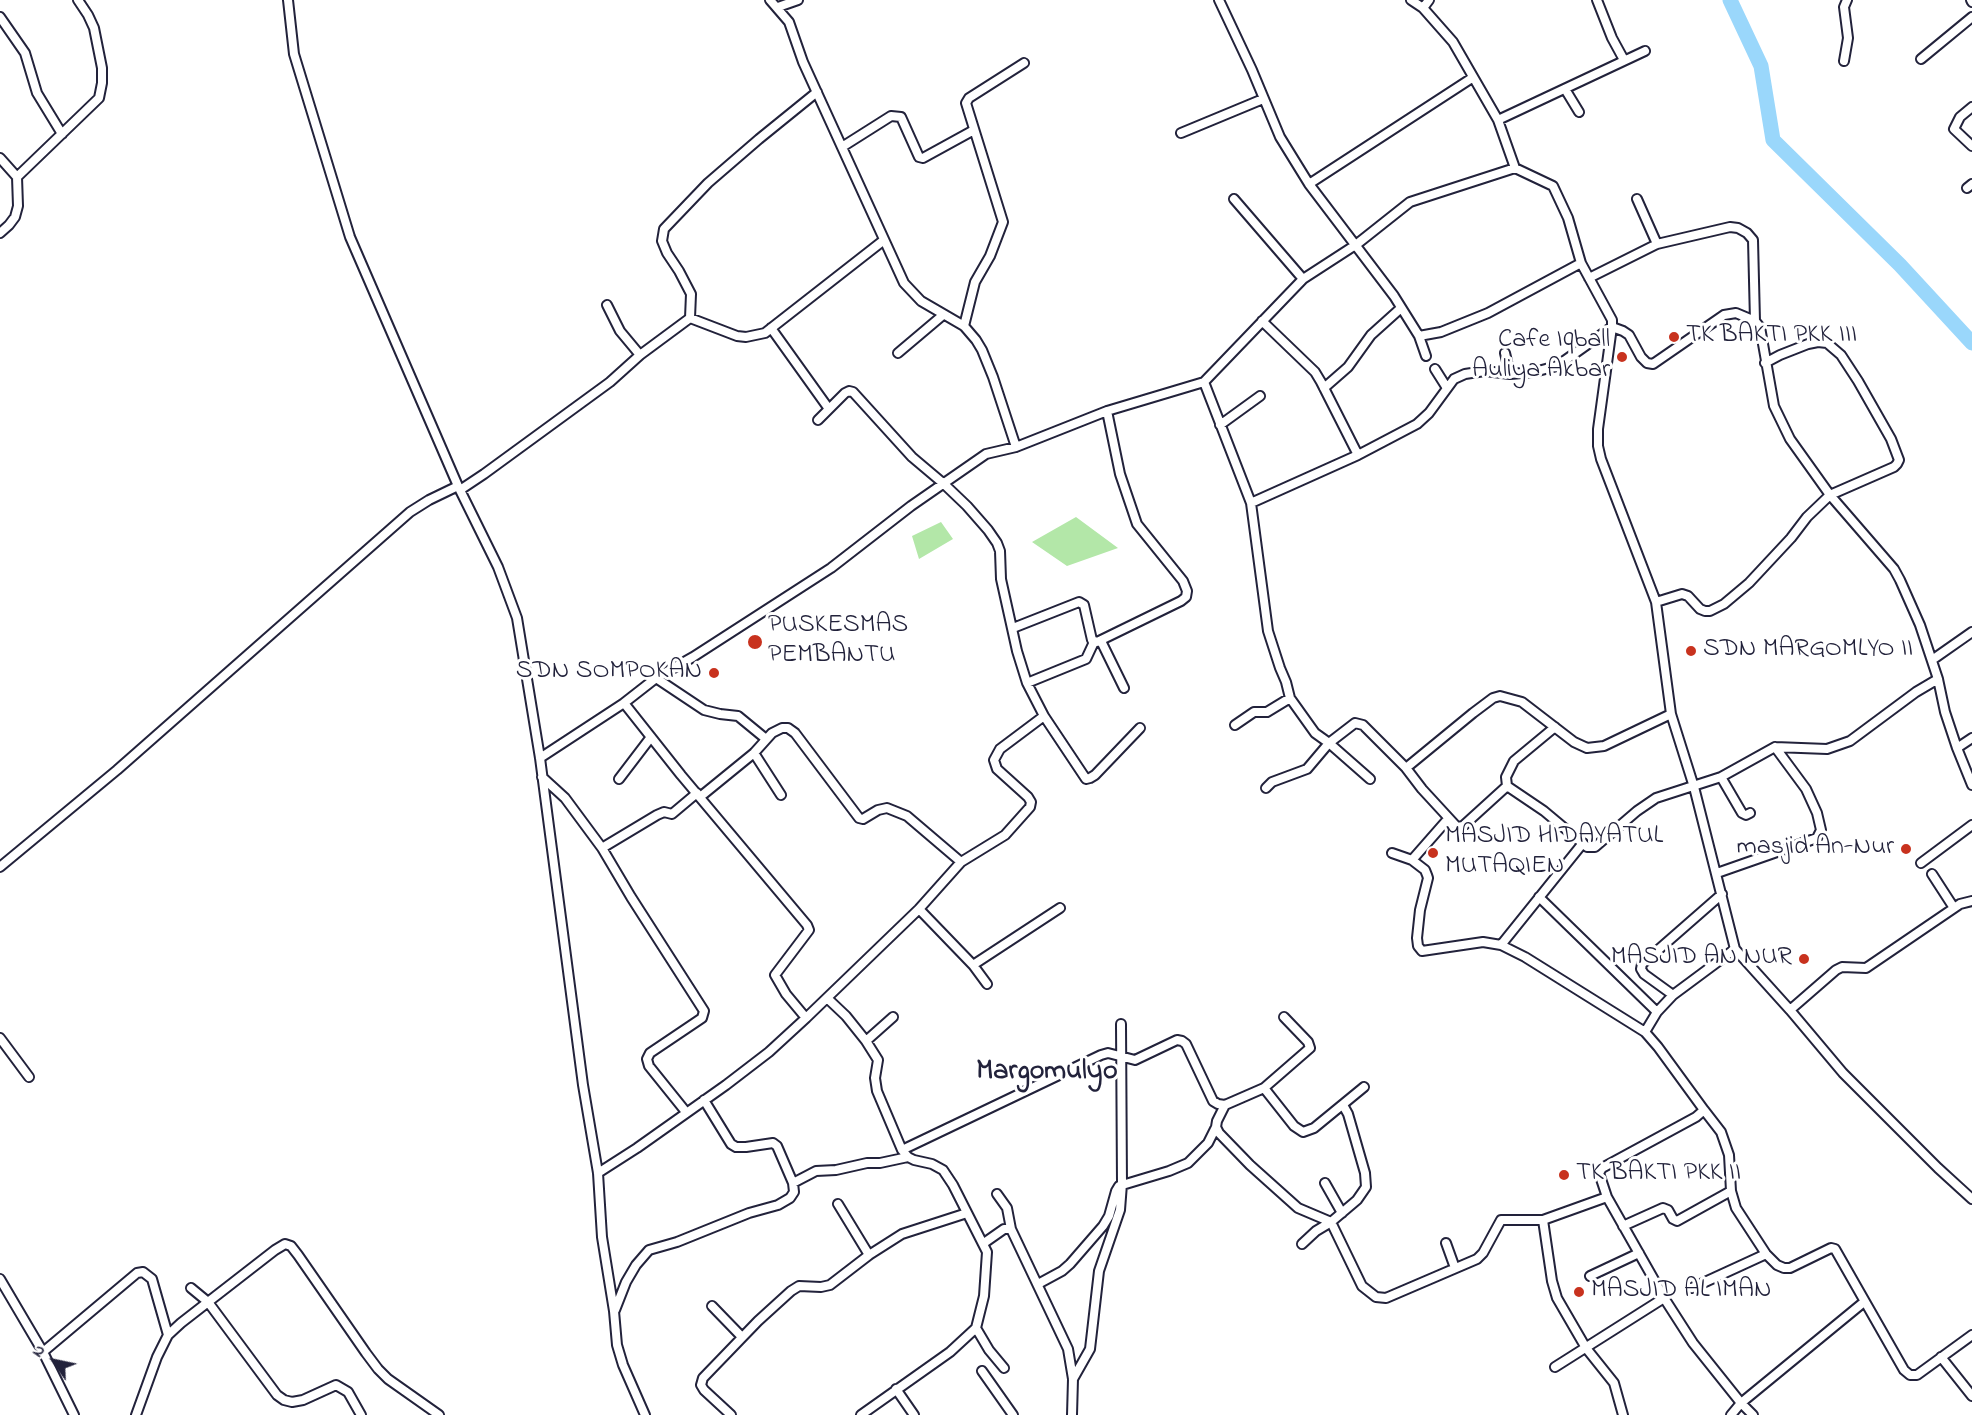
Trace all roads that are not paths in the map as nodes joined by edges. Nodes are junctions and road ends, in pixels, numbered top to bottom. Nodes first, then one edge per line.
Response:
1 (78, 0) edge
2 (288, 0) edge
3 (770, 0) edge
4 (798, 0) edge
5 (1219, 0) edge
6 (1411, 0) edge
7 (1429, 0) edge
8 (1597, 0) edge
9 (1847, 0) edge
10 (778, 7) junction
11 (1423, 8) junction
12 (0, 17) edge
13 (1972, 17) edge
14 (1645, 51) dead end
15 (1921, 59) dead end
16 (1624, 60) junction
17 (1844, 61) dead end
18 (1024, 63) dead end
19 (1472, 78) junction
20 (1565, 89) junction
21 (817, 92) junction
22 (1263, 99) junction
23 (1972, 107) edge
24 (1578, 112) dead end
25 (1498, 120) junction
26 (974, 130) junction
27 (1180, 133) dead end
28 (62, 134) junction
29 (1972, 146) edge
30 (842, 147) junction
31 (0, 158) edge
32 (1515, 168) junction
33 (17, 177) junction
34 (1309, 184) junction
35 (1234, 199) dead end
36 (1637, 199) dead end
37 (0, 233) edge
38 (884, 240) junction
39 (1357, 244) junction
40 (1657, 244) junction
41 (1581, 263) junction
42 (1589, 278) junction
43 (1303, 279) junction
44 (607, 305) dead end
45 (1401, 308) junction
46 (943, 315) junction
47 (690, 318) junction
48 (1262, 321) junction
49 (1755, 321) junction
50 (964, 326) junction
51 (1612, 327) junction
52 (771, 328) junction
53 (1419, 336) junction
54 (898, 353) dead end
55 (1505, 353) dead end
56 (640, 355) junction
57 (1426, 356) dead end
58 (1765, 363) junction
59 (1435, 369) dead end
60 (1510, 374) junction
61 (1204, 382) junction
62 (1324, 388) junction
63 (1447, 388) junction
64 (1260, 396) dead end
65 (829, 409) junction
66 (1107, 411) junction
67 (818, 420) dead end
68 (1220, 425) junction
69 (1016, 447) junction
70 (1358, 455) junction
71 (944, 484) junction
72 (459, 488) junction
73 (1830, 495) junction
74 (1251, 503) junction
75 (1656, 602) junction
76 (1012, 628) junction
77 (1972, 632) edge
78 (1097, 641) junction
79 (1932, 660) junction
80 (656, 678) junction
81 (1938, 679) junction
82 (1027, 683) junction
83 (1124, 688) dead end
84 (1290, 698) junction
85 (624, 704) junction
86 (1671, 714) junction
87 (1044, 716) junction
88 (1235, 725) dead end
89 (1555, 727) junction
90 (1140, 728) dead end
91 (651, 736) junction
92 (1972, 738) edge
93 (766, 739) junction
94 (1329, 743) junction
95 (1775, 747) junction
96 (1957, 748) junction
97 (754, 753) junction
98 (540, 758) junction
99 (1406, 768) junction
100 (542, 777) junction
101 (1721, 777) junction
102 (619, 779) dead end
103 (1370, 779) dead end
104 (1972, 785) edge
105 (1507, 786) junction
106 (1694, 787) junction
107 (1266, 788) dead end
108 (698, 795) junction
109 (781, 795) dead end
110 (1750, 813) dead end
111 (1448, 819) junction
112 (1972, 825) edge
113 (1583, 843) junction
114 (602, 848) junction
115 (1392, 853) dead end
116 (1412, 860) junction
117 (961, 862) junction
118 (1921, 863) dead end
119 (0, 867) edge
120 (1717, 873) junction
121 (1932, 874) dead end
122 (1722, 894) junction
123 (1539, 897) junction
124 (1972, 902) edge
125 (1060, 908) dead end
126 (1954, 908) junction
127 (919, 909) junction
128 (1501, 945) junction
129 (1735, 949) junction
130 (973, 965) junction
131 (987, 984) dead end
132 (1672, 994) junction
133 (827, 998) junction
134 (1790, 1010) junction
135 (1658, 1012) junction
136 (893, 1017) dead end
137 (1284, 1017) dead end
138 (806, 1018) junction
139 (1121, 1024) dead end
140 (1645, 1032) junction
141 (0, 1038) edge
142 (866, 1041) junction
143 (1120, 1057) junction
144 (29, 1077) dead end
145 (1364, 1087) dead end
146 (1264, 1088) junction
147 (704, 1100) junction
148 (1226, 1105) junction
149 (1343, 1105) junction
150 (1704, 1110) junction
151 (686, 1112) junction
152 (1216, 1127) junction
153 (902, 1150) junction
154 (908, 1157) junction
155 (598, 1173) junction
156 (793, 1183) junction
157 (1325, 1183) dead end
158 (1122, 1184) junction
159 (1731, 1191) junction
160 (998, 1194) dead end
161 (1607, 1197) junction
162 (1972, 1199) edge
163 (838, 1204) dead end
164 (967, 1213) junction
165 (1342, 1213) junction
166 (1543, 1220) junction
167 (1331, 1222) junction
168 (1623, 1226) junction
169 (1011, 1229) junction
170 (984, 1243) junction
171 (1446, 1243) dead end
172 (1302, 1244) dead end
173 (1639, 1253) junction
174 (1766, 1254) junction
175 (869, 1255) junction
176 (1455, 1268) junction
177 (1590, 1276) dead end
178 (0, 1279) edge
179 (1038, 1284) junction
180 (191, 1288) dead end
181 (1692, 1288) dead end
182 (1664, 1298) junction
183 (208, 1302) junction
184 (1864, 1302) junction
185 (712, 1306) dead end
186 (614, 1311) junction
187 (976, 1328) junction
188 (168, 1335) junction
189 (1972, 1335) edge
190 (741, 1337) junction
191 (1586, 1348) junction
192 (43, 1352) junction
193 (1941, 1357) junction
194 (1555, 1367) dead end
195 (1004, 1368) dead end
196 (982, 1371) dead end
197 (1073, 1379) junction
198 (896, 1389) junction
199 (1972, 1396) edge
200 (1741, 1403) junction
201 (74, 1415) edge
202 (136, 1415) edge
203 (361, 1415) edge
204 (439, 1415) edge
205 (645, 1415) edge
206 (731, 1415) edge
207 (861, 1415) edge
208 (914, 1415) edge
209 (1013, 1415) edge
210 (1072, 1415) edge
211 (1623, 1415) edge
212 (1731, 1415) edge
213 (1753, 1415) edge

1 - 28 street
2 - 72 street
3 - 10 street
4 - 10 street
5 - 22 street
6 - 11 street
7 - 11 street
8 - 16 street
9 - 17 street
10 - 21 street
11 - 19 street
12 - 28 street
13 - 15 street
14 - 16 street
16 - 20 street
18 - 26 street
19 - 25 street
19 - 34 street
20 - 24 street
20 - 25 street
21 - 30 street
21 - 47 street
22 - 27 street
22 - 34 street
23 - 29 street
25 - 32 street
26 - 30 street
26 - 50 street
28 - 33 street
30 - 38 street
31 - 33 street
32 - 39 street
32 - 41 street
33 - 37 street
34 - 39 street
35 - 43 street
36 - 40 street
38 - 46 street
38 - 52 street
39 - 43 street
39 - 45 street
40 - 42 street
40 - 49 street
41 - 42 street
41 - 53 street
42 - 51 street
43 - 48 street
44 - 56 street
45 - 53 street
45 - 62 street
46 - 50 street
46 - 54 street
47 - 52 street
47 - 56 street
48 - 61 street
48 - 62 street
49 - 51 street
49 - 58 street
50 - 69 street
51 - 60 street
51 - 75 street
52 - 65 street
53 - 57 street
55 - 60 street
56 - 72 street
58 - 73 street
58 - 73 street
59 - 63 street
60 - 63 street
61 - 66 street
61 - 68 street
62 - 70 street
63 - 70 street
64 - 68 street
65 - 67 street
65 - 71 street
66 - 69 street
66 - 78 street
68 - 74 street
69 - 71 street
70 - 74 street
71 - 76 street
71 - 80 street
72 - 98 street
72 - 119 street
73 - 75 street
73 - 79 street
74 - 84 street
75 - 86 street
76 - 78 street
76 - 82 street
77 - 79 street
78 - 82 street
78 - 83 street
79 - 81 street
80 - 85 street
80 - 93 street
81 - 95 street
81 - 96 street
82 - 87 street
84 - 88 street
84 - 94 street
85 - 91 street
85 - 98 street
86 - 89 street
86 - 106 street
87 - 90 street
87 - 117 street
89 - 99 street
89 - 105 street
91 - 102 street
91 - 108 street
92 - 96 street
93 - 97 street
93 - 117 street
94 - 99 street
94 - 103 street
94 - 107 street
95 - 101 street
95 - 120 street
96 - 104 street
97 - 108 street
97 - 109 street
98 - 100 street
99 - 111 street
100 - 114 street
100 - 155 street
101 - 106 street
101 - 110 street
105 - 111 street
105 - 113 street
106 - 113 street
106 - 120 street
108 - 114 street
108 - 138 street
111 - 116 street
112 - 118 street
113 - 123 street
114 - 151 street
115 - 116 street
116 - 128 street
117 - 127 street
120 - 122 street
121 - 126 street
122 - 129 street
122 - 132 street
123 - 128 street
123 - 135 street
124 - 126 street
125 - 130 street
126 - 134 street
127 - 130 street
127 - 133 street
128 - 140 street
129 - 132 street
129 - 134 street
130 - 131 street
132 - 135 street
133 - 138 street
133 - 142 street
134 - 162 street
135 - 140 street
136 - 142 street
137 - 146 street
138 - 147 street
139 - 143 street
140 - 150 street
141 - 144 street
142 - 153 street
143 - 148 street
143 - 153 street
143 - 158 street
145 - 149 street
146 - 148 street
146 - 149 street
147 - 151 street
147 - 156 street
148 - 152 street
149 - 165 street
150 - 159 street
150 - 161 street
151 - 155 street
152 - 158 street
152 - 167 street
153 - 154 street
154 - 156 street
154 - 164 street
155 - 186 street
156 - 186 street
157 - 165 street
158 - 179 street
158 - 197 street
159 - 168 street
159 - 174 street
160 - 169 street
161 - 166 street
161 - 168 street
163 - 175 street
164 - 170 street
164 - 175 street
165 - 167 street
166 - 176 street
166 - 191 street
167 - 172 street
167 - 176 street
168 - 173 street
169 - 170 street
169 - 179 street
170 - 187 street
171 - 176 street
173 - 177 street
173 - 182 street
174 - 181 street
174 - 184 street
175 - 190 street
178 - 192 street
179 - 197 street
180 - 183 street
182 - 191 street
182 - 200 street
183 - 188 street
183 - 203 street
183 - 204 street
184 - 193 street
184 - 200 street
185 - 190 street
186 - 205 street
187 - 195 street
187 - 198 street
188 - 192 street
188 - 202 street
189 - 193 street
190 - 206 street
191 - 194 street
191 - 211 street
192 - 201 street
193 - 199 street
196 - 209 street
197 - 210 street
198 - 207 street
198 - 208 street
200 - 212 street
200 - 213 street

